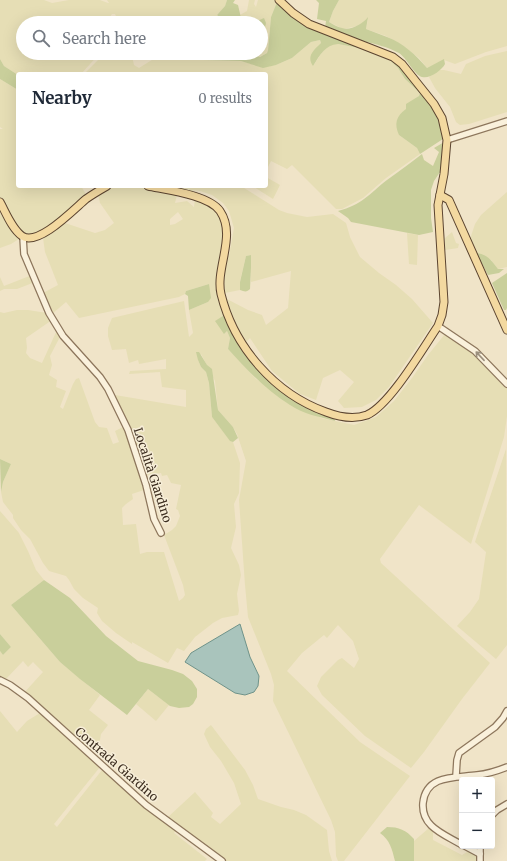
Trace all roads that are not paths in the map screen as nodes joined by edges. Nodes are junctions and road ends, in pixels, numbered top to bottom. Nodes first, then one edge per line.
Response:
1 (279, 0) edge
2 (507, 121) edge
3 (447, 140) junction
4 (104, 188) edge
5 (157, 188) edge
6 (440, 195) junction
7 (0, 202) edge
8 (23, 237) junction
9 (438, 326) junction
10 (507, 330) edge
11 (507, 384) edge
12 (160, 533) dead end
13 (0, 680) edge
14 (507, 711) edge
15 (507, 767) edge
16 (456, 776) junction
17 (507, 804) edge
18 (494, 813) edge
19 (459, 842) edge
20 (471, 849) edge
21 (480, 849) edge
22 (480, 854) junction
23 (222, 861) edge
24 (480, 861) edge

1 - 3 main road
2 - 3 street
3 - 6 main road
4 - 8 main road
5 - 9 main road
6 - 9 main road
6 - 10 main road
7 - 8 main road
8 - 12 street, Località Giardino
11 -> 9 street
13 - 23 street, Contrada Giardino
14 - 16 street
15 - 16 street
16 - 19 street
17 - 18 street
20 - 22 street
21 - 22 street
22 - 24 street

